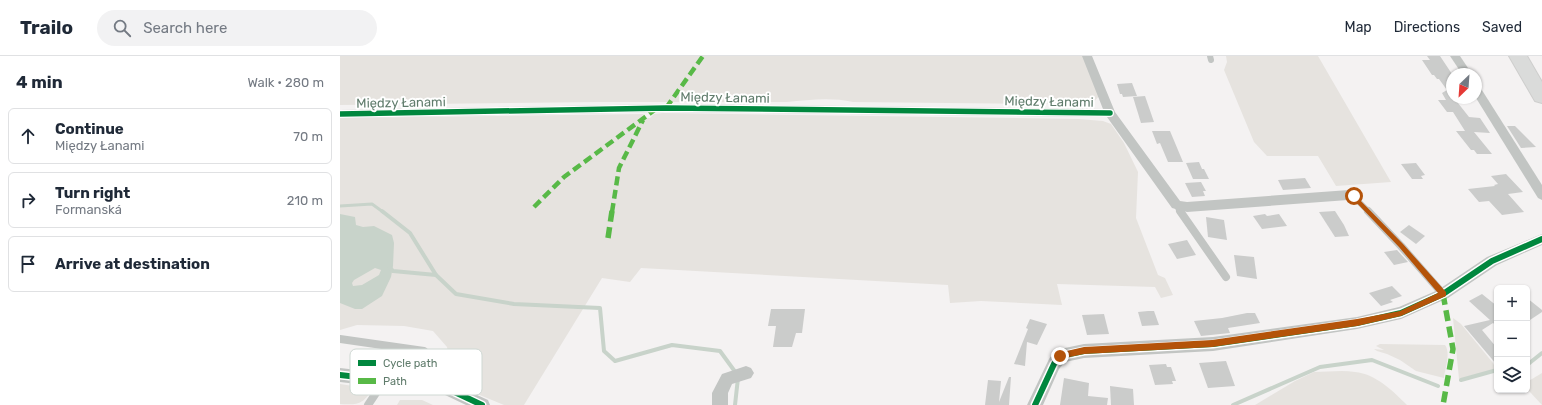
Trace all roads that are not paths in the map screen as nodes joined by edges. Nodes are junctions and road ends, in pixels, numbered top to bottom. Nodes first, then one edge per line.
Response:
1 (1087, 56) edge
2 (1455, 56) edge
3 (1518, 56) edge
4 (1534, 56) edge
5 (1463, 68) edge
6 (1542, 69) edge
7 (1542, 98) edge
8 (1482, 99) edge
9 (1110, 113) junction
10 (340, 114) edge
11 (1542, 195) edge
12 (1354, 196) joint
13 (1176, 205) junction
14 (1542, 239) edge
15 (1226, 277) dead end
16 (1444, 294) junction
17 (340, 339) edge
18 (410, 349) edge
19 (746, 373) dead end
20 (340, 375) edge
21 (350, 376) edge
22 (375, 395) edge
23 (461, 395) edge
24 (368, 405) edge
25 (482, 405) edge
26 (720, 405) edge
27 (1035, 405) edge

1 - 9 street, Między Łanami
2 - 5 street
3 - 7 highway
4 - 6 highway
8 - 11 street
9 - 10 street, Między Łanami
9 - 13 street, Między Łanami
12 - 13 street
12 - 16 lane
13 - 15 lane, Między Łanami
14 - 16 street
16 - 27 street
17 - 18 lane
19 - 26 street
20 - 21 street
22 - 24 lane
23 - 25 street

